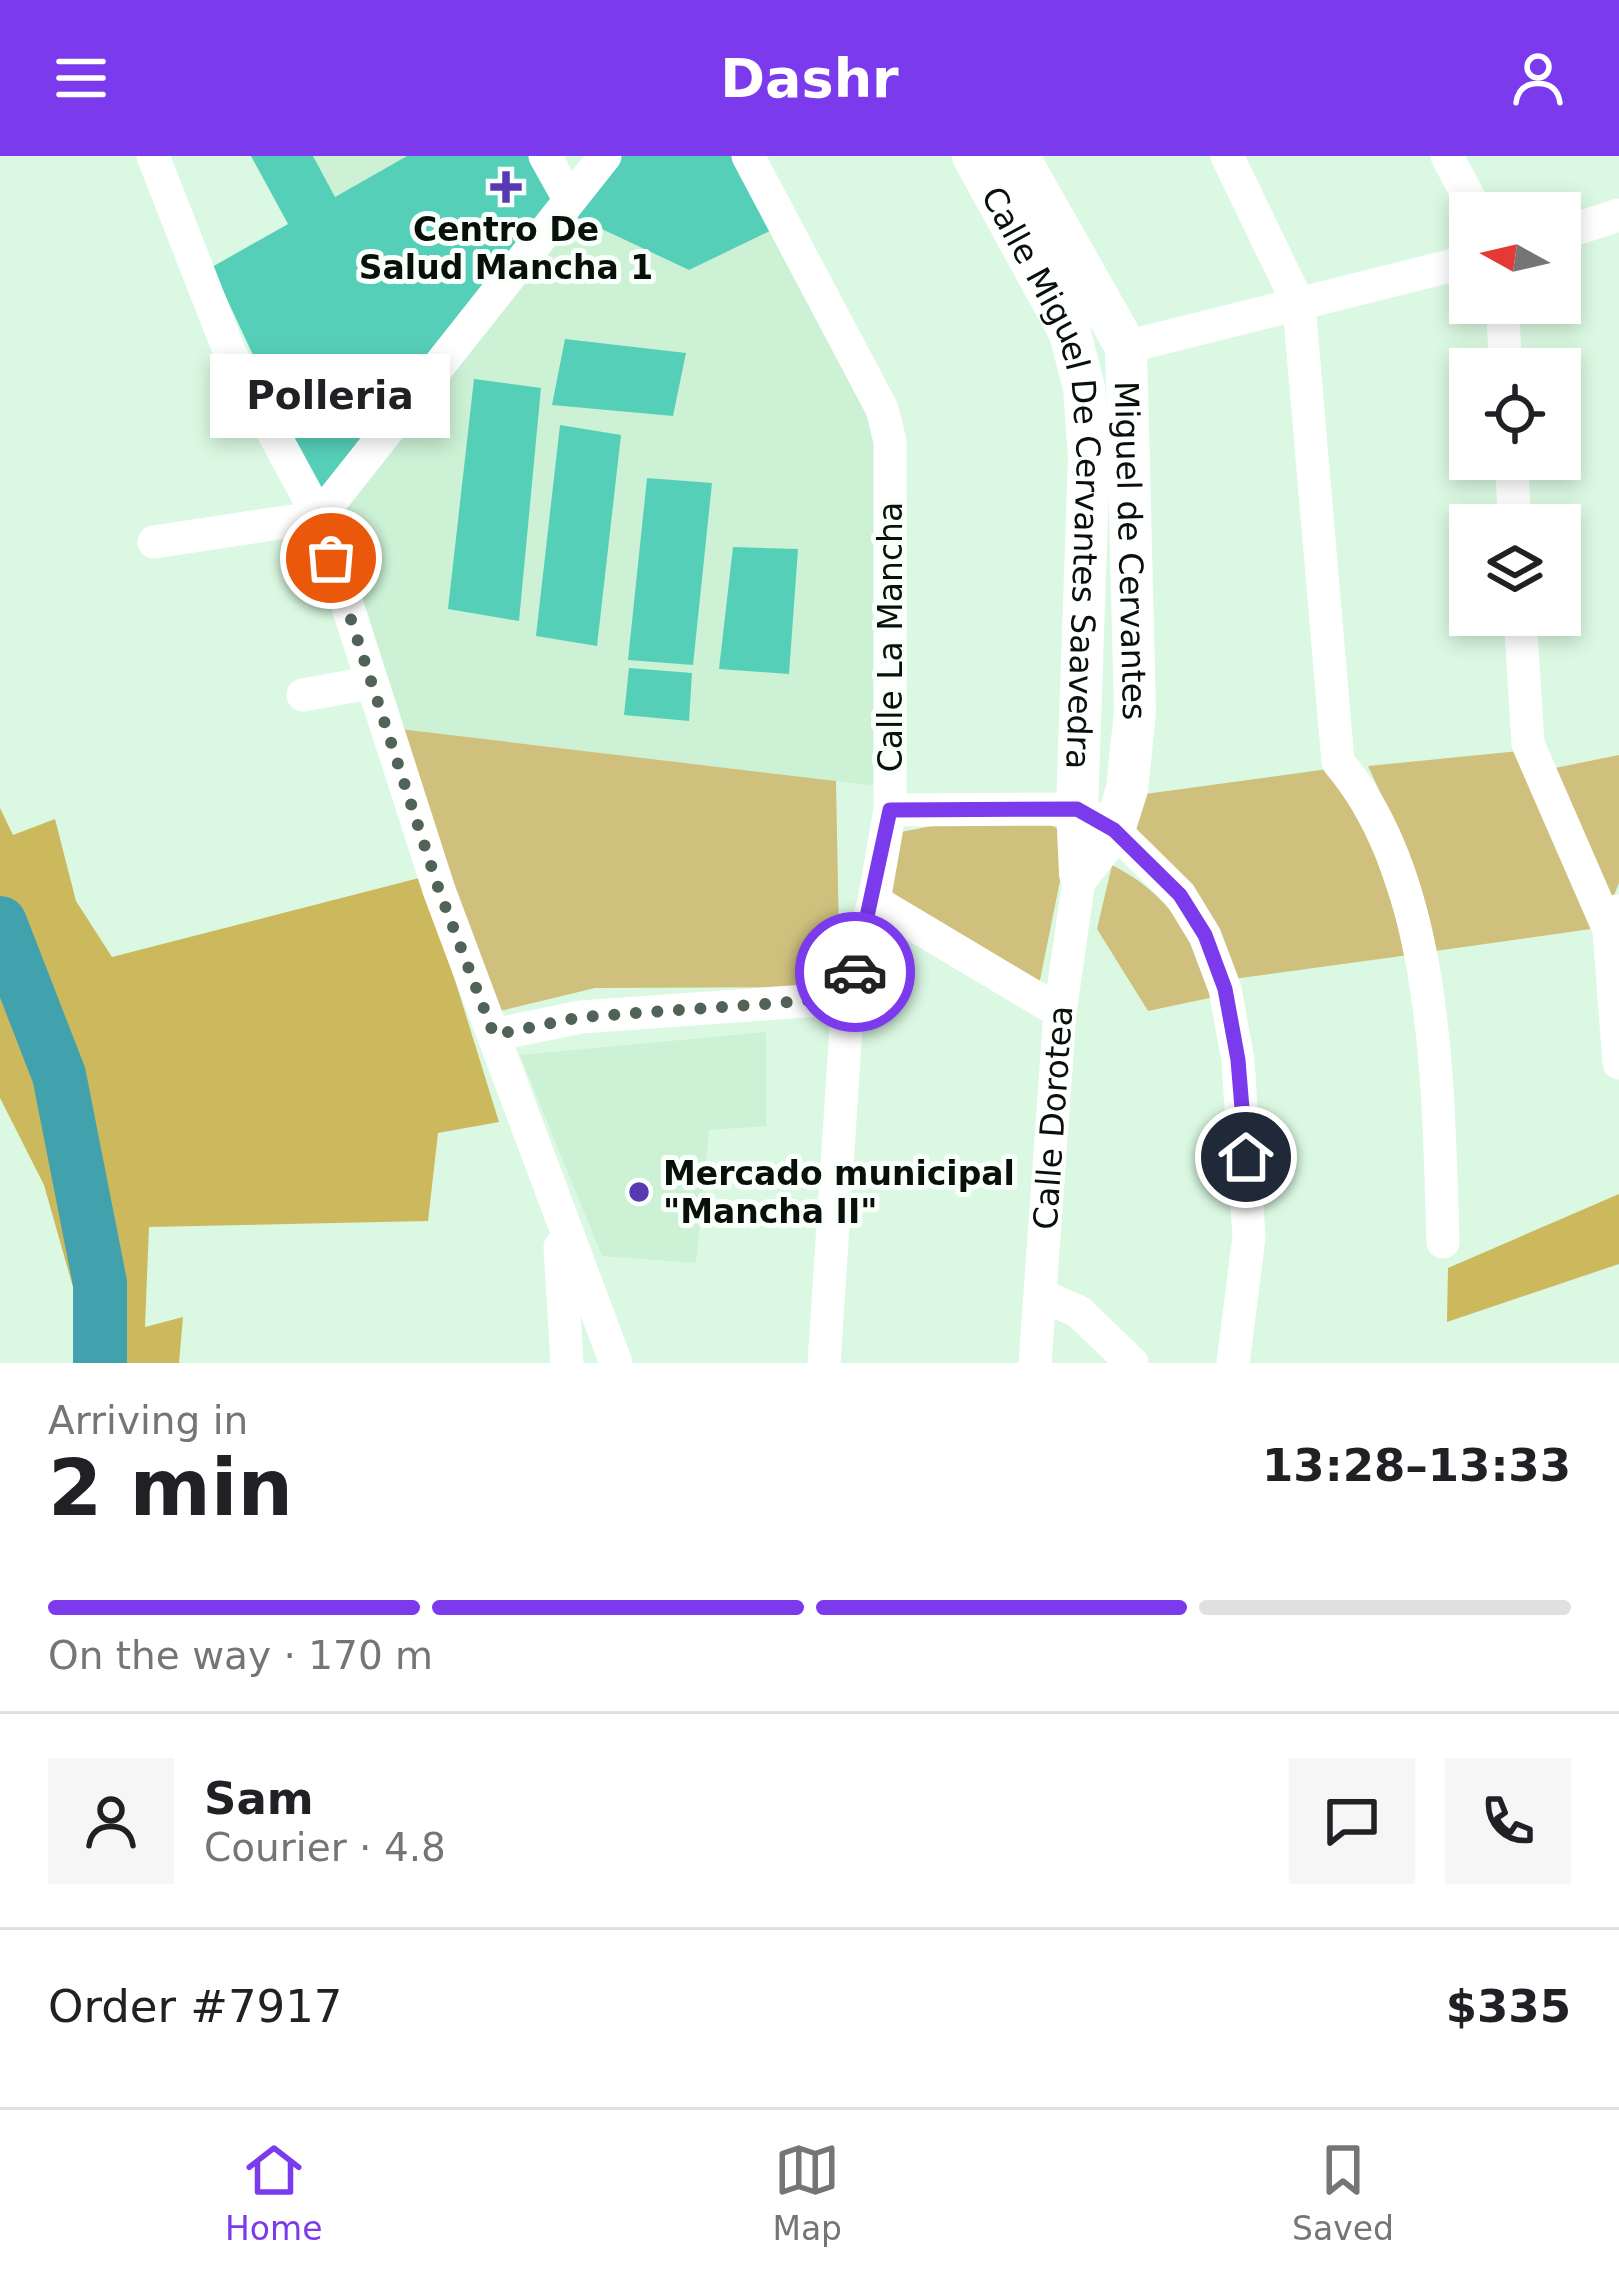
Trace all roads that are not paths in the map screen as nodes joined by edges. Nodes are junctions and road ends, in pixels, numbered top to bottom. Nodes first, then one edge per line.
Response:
1 (153, 156) edge
2 (545, 156) edge
3 (605, 156) edge
4 (748, 156) edge
5 (973, 156) edge
6 (1018, 156) edge
7 (1227, 156) edge
8 (1447, 156) edge
9 (1466, 192) edge
10 (569, 199) junction
11 (1619, 215) edge
12 (1581, 227) edge
13 (1449, 266) edge
14 (1299, 305) junction
15 (1126, 347) junction
16 (319, 517) junction
17 (154, 542) dead end
18 (1521, 636) edge
19 (369, 683) junction
20 (304, 695) dead end
21 (1077, 809) junction
22 (890, 810) junction
23 (1114, 830) junction
24 (1081, 873) junction
25 (874, 901) junction
26 (1614, 918) edge
27 (848, 998) junction
28 (1060, 1012) junction
29 (494, 1035) junction
30 (1619, 1064) edge
31 (559, 1221) junction
32 (1443, 1243) dead end
33 (1041, 1295) junction
34 (567, 1363) edge
35 (616, 1363) edge
36 (824, 1363) edge
37 (1035, 1363) edge
38 (1132, 1363) edge
39 (1233, 1363) edge

1 - 16 street
2 - 10 street
3 - 10 street
4 - 22 street, Calle La Mancha
5 - 21 main road, Calle Miguel De Cervantes Saavedra
6 - 15 main road, Miguel de Cervantes
7 - 14 street
8 - 9 street
10 - 16 street
11 - 12 street
13 - 14 street
14 - 15 street
14 - 32 street
15 - 23 main road, Miguel de Cervantes
16 - 17 street
16 - 19 street
18 - 26 street
19 - 20 street
19 - 29 street
21 - 22 street
21 - 23 street
21 - 24 main road, Calle Dorotea
22 - 25 street, Calle La Mancha
23 - 24 main road, Calle Dorotea
23 - 39 street
24 - 28 street, Calle Dorotea
25 - 27 street, Calle La Mancha
25 - 28 street
26 - 30 street
27 - 29 street
27 - 36 street, Calle La Mancha
28 - 33 street, Calle Dorotea
29 - 31 street
31 - 34 street
31 - 35 street
33 - 37 street, Calle Dorotea
33 - 38 street

